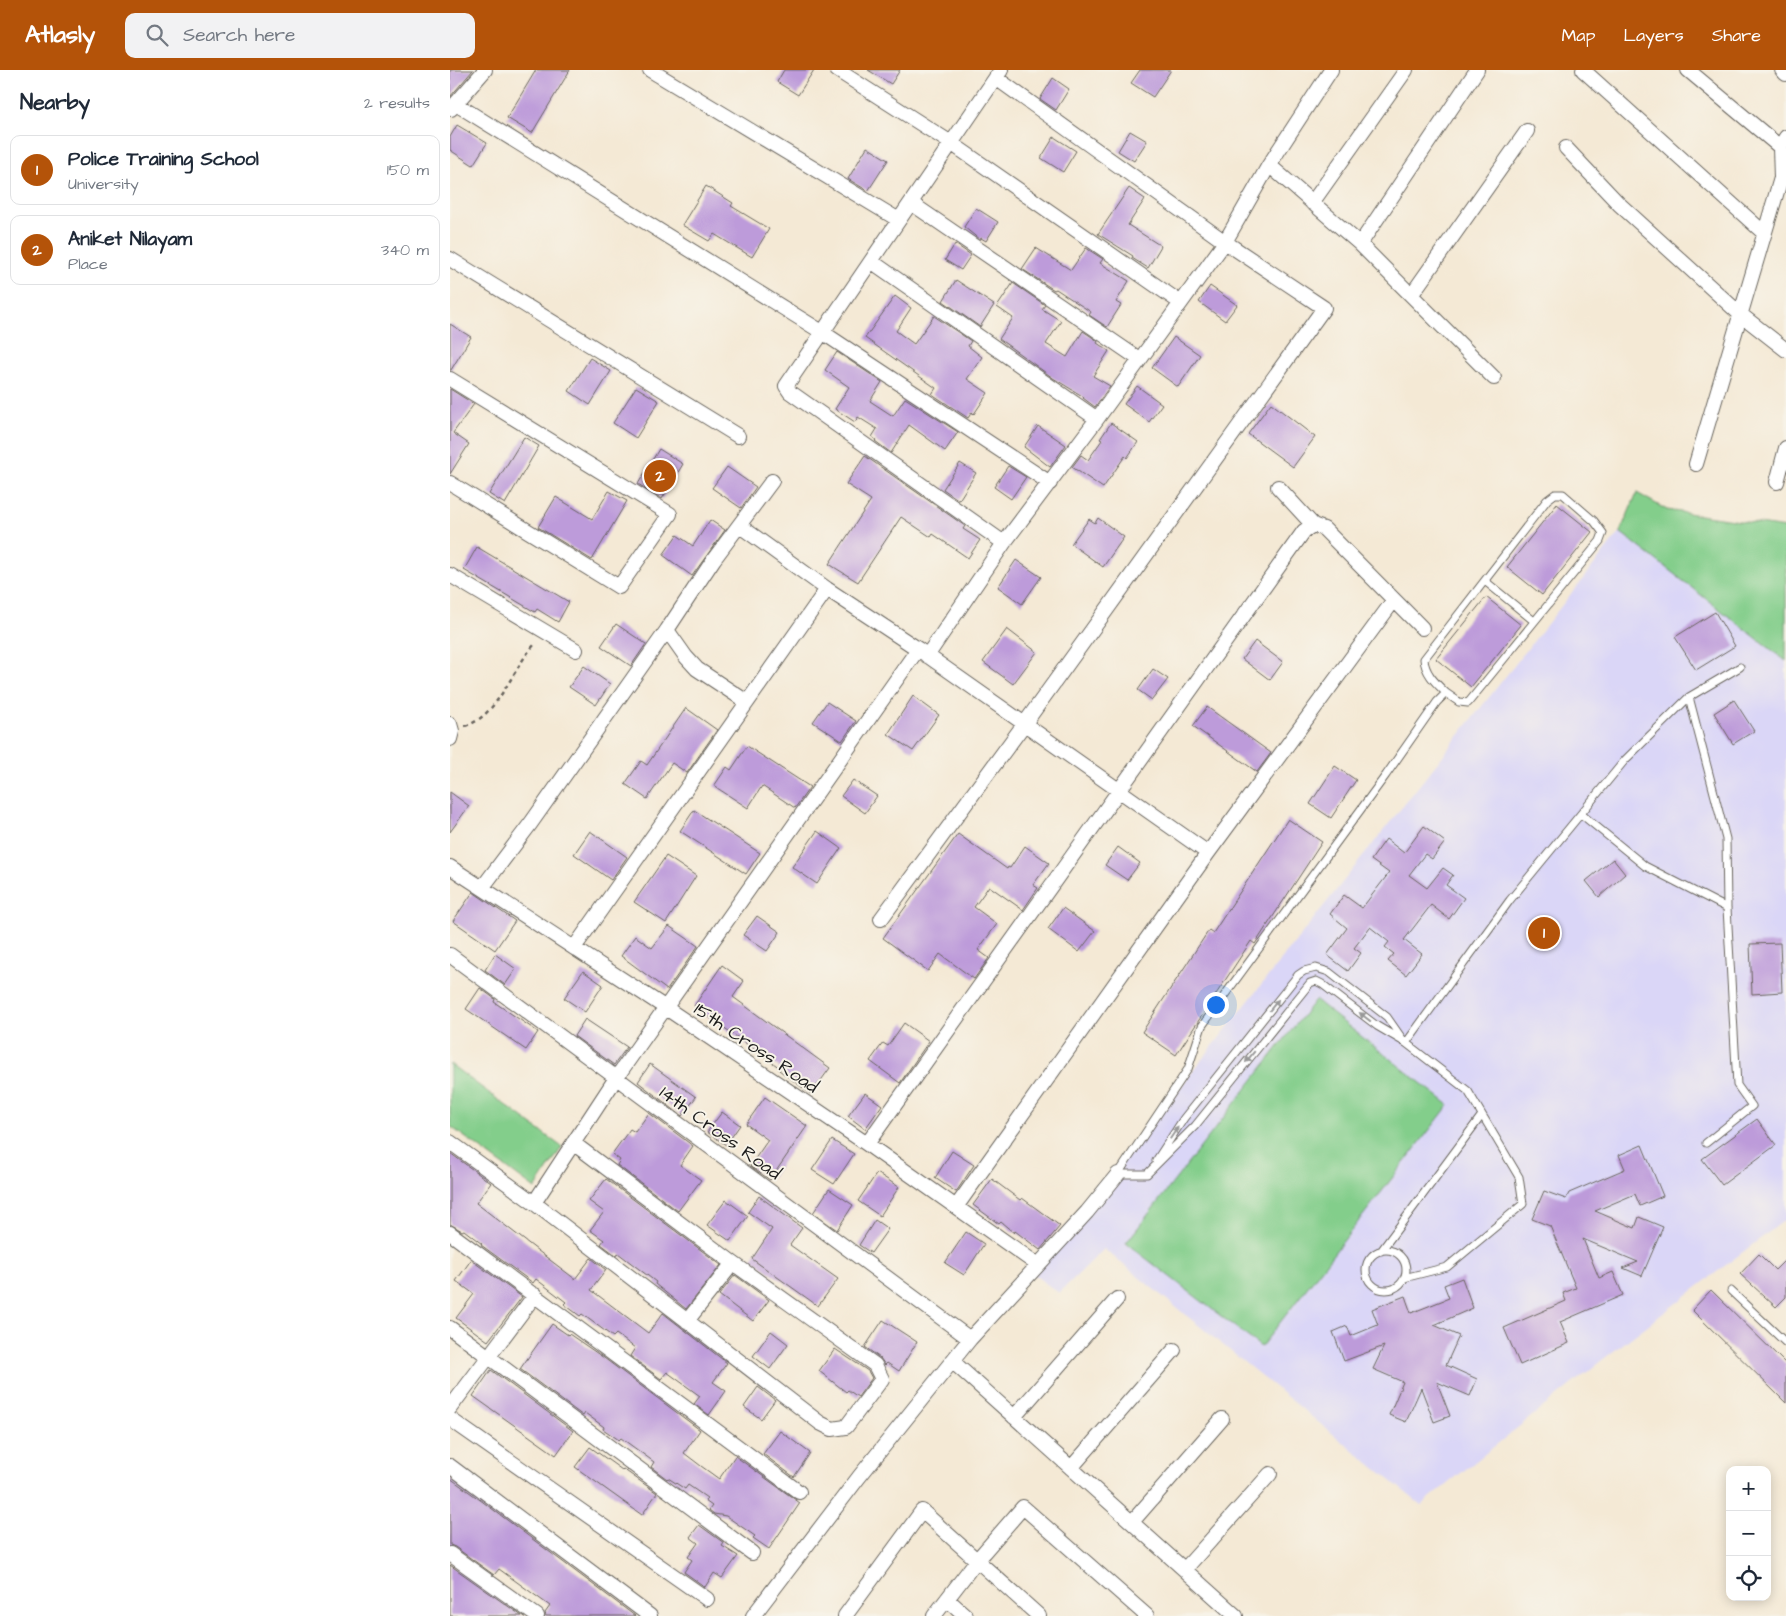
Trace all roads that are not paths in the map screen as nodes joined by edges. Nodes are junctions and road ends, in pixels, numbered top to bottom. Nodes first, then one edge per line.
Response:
1 (485, 70) edge
2 (650, 70) edge
3 (837, 70) edge
4 (1331, 70) edge
5 (1406, 70) edge
6 (1477, 70) edge
7 (1583, 70) edge
8 (1688, 70) edge
9 (1782, 70) edge
10 (998, 74) edge
11 (1786, 74) edge
12 (453, 107) edge
13 (1527, 131) dead end
14 (1783, 142) edge
15 (951, 143) junction
16 (1566, 148) dead end
17 (1269, 165) junction
18 (1312, 202) junction
19 (910, 203) junction
20 (899, 220) junction
21 (1764, 233) junction
22 (1225, 242) junction
23 (1360, 244) junction
24 (450, 259) edge
25 (871, 261) junction
26 (1412, 294) junction
27 (1181, 303) junction
28 (1740, 314) junction
29 (822, 332) junction
30 (1786, 350) edge
31 (1139, 359) junction
32 (1494, 378) dead end
33 (450, 379) edge
34 (1097, 419) junction
35 (738, 436) dead end
36 (1786, 448) edge
37 (1696, 464) dead end
38 (772, 481) dead end
39 (1777, 482) dead end
40 (450, 483) edge
41 (1050, 483) junction
42 (1278, 487) dead end
43 (1314, 525) junction
44 (740, 526) junction
45 (1004, 543) junction
46 (450, 575) edge
47 (1485, 581) junction
48 (827, 589) junction
49 (1394, 600) junction
50 (1534, 621) junction
51 (1422, 628) dead end
52 (667, 630) junction
53 (576, 650) dead end
54 (922, 652) junction
55 (1740, 667) dead end
56 (1446, 693) junction
57 (1689, 698) junction
58 (747, 702) junction
59 (1025, 723) junction
60 (454, 726) edge
61 (450, 739) edge
62 (1119, 791) junction
63 (1581, 814) junction
64 (1208, 853) junction
65 (450, 866) edge
66 (482, 888) junction
67 (1727, 908) junction
68 (881, 919) dead end
69 (574, 948) junction
70 (450, 955) edge
71 (666, 1008) junction
72 (1406, 1044) junction
73 (616, 1078) junction
74 (1482, 1115) junction
75 (450, 1142) edge
76 (573, 1143) junction
77 (1706, 1143) dead end
78 (867, 1144) junction
79 (1118, 1174) junction
80 (1147, 1174) junction
81 (534, 1203) junction
82 (956, 1207) junction
83 (450, 1232) edge
84 (1380, 1251) junction
85 (733, 1263) junction
86 (1038, 1265) junction
87 (1404, 1278) junction
88 (1731, 1291) dead end
89 (534, 1295) junction
90 (1117, 1299) dead end
91 (687, 1321) junction
92 (450, 1328) edge
93 (970, 1339) junction
94 (1786, 1343) edge
95 (1174, 1350) dead end
96 (488, 1357) junction
97 (952, 1361) junction
98 (450, 1408) edge
99 (1014, 1418) junction
100 (450, 1419) edge
101 (1222, 1419) dead end
102 (450, 1466) edge
103 (1071, 1468) junction
104 (1270, 1474) dead end
105 (799, 1492) dead end
106 (1132, 1522) junction
107 (752, 1553) dead end
108 (450, 1554) edge
109 (977, 1560) junction
110 (1185, 1569) junction
111 (707, 1599) dead end
112 (947, 1599) junction
113 (537, 1616) edge
114 (650, 1616) edge
115 (753, 1616) edge
116 (845, 1616) edge
117 (934, 1616) edge
118 (966, 1616) edge
119 (1039, 1616) edge
120 (1147, 1616) edge
121 (1236, 1616) edge

1 - 12 street
2 - 20 street
3 - 15 street
4 - 17 street
5 - 18 street
6 - 23 street
7 - 21 street
8 - 14 street
9 - 11 street
10 - 15 street
10 - 22 street
12 - 29 street
13 - 26 street
14 - 21 street
15 - 19 street
15 - 27 street
16 - 28 street
17 - 18 street
17 - 22 street
18 - 23 street
19 - 20 street
19 - 31 street
20 - 25 street
21 - 28 street
22 - 27 street
22 - 59 street
23 - 26 street
24 - 35 street
25 - 29 street
25 - 34 street
26 - 32 street
27 - 31 street
28 - 30 street
28 - 37 street
29 - 41 street
29 - 45 street
31 - 34 street
33 - 40 street
34 - 41 street
36 - 39 street
38 - 44 street
41 - 45 street
42 - 43 street
43 - 49 street
43 - 62 street
44 - 48 street
44 - 52 street
45 - 54 street
46 - 53 street
47 - 50 lane
47 - 50 lane
47 - 56 lane
48 - 54 street
48 - 58 street
49 - 51 street
49 - 64 street
50 - 56 lane
52 - 58 street
52 - 66 street
54 - 59 street
54 - 71 street
55 - 57 lane
56 - 79 lane
57 - 63 lane
57 - 67 lane
58 - 69 street
59 - 62 street
59 - 68 street
60 - 61 street
62 - 64 street
62 - 78 street
63 - 67 lane
63 - 72 lane
64 - 82 street
65 - 66 street, 15th Cross Road
66 - 69 street, 15th Cross Road
67 - 77 lane
69 - 71 street, 15th Cross Road
70 - 73 street, 14th Cross Road
71 - 73 street
71 - 78 street, 15th Cross Road
72 - 74 lane
72 -> 80 lane
80 -> 72 lane
73 - 76 street
73 - 93 street, 14th Cross Road
74 - 84 lane
74 - 87 lane
75 - 81 street
76 - 81 street
76 - 85 street
78 - 82 street, 15th Cross Road
79 - 80 lane
79 - 86 street
81 - 91 street
82 - 86 street, 15th Cross Road
83 - 89 street
84 - 87 lane
84 - 87 lane
85 - 91 street
85 - 91 street
86 - 93 street
88 - 94 lane
89 - 96 street
89 - 105 street
90 - 99 street
92 - 96 street
93 - 97 street
95 - 103 street
96 - 98 street
96 - 107 street
97 - 99 street
97 - 115 street
99 - 103 street
100 - 111 street
101 - 106 street
102 - 114 street
103 - 106 street
104 - 110 street
106 - 110 street
108 - 113 street
109 - 112 street
109 - 116 street
109 - 119 street
109 - 120 street
110 - 121 street
112 - 117 street
112 - 118 street

